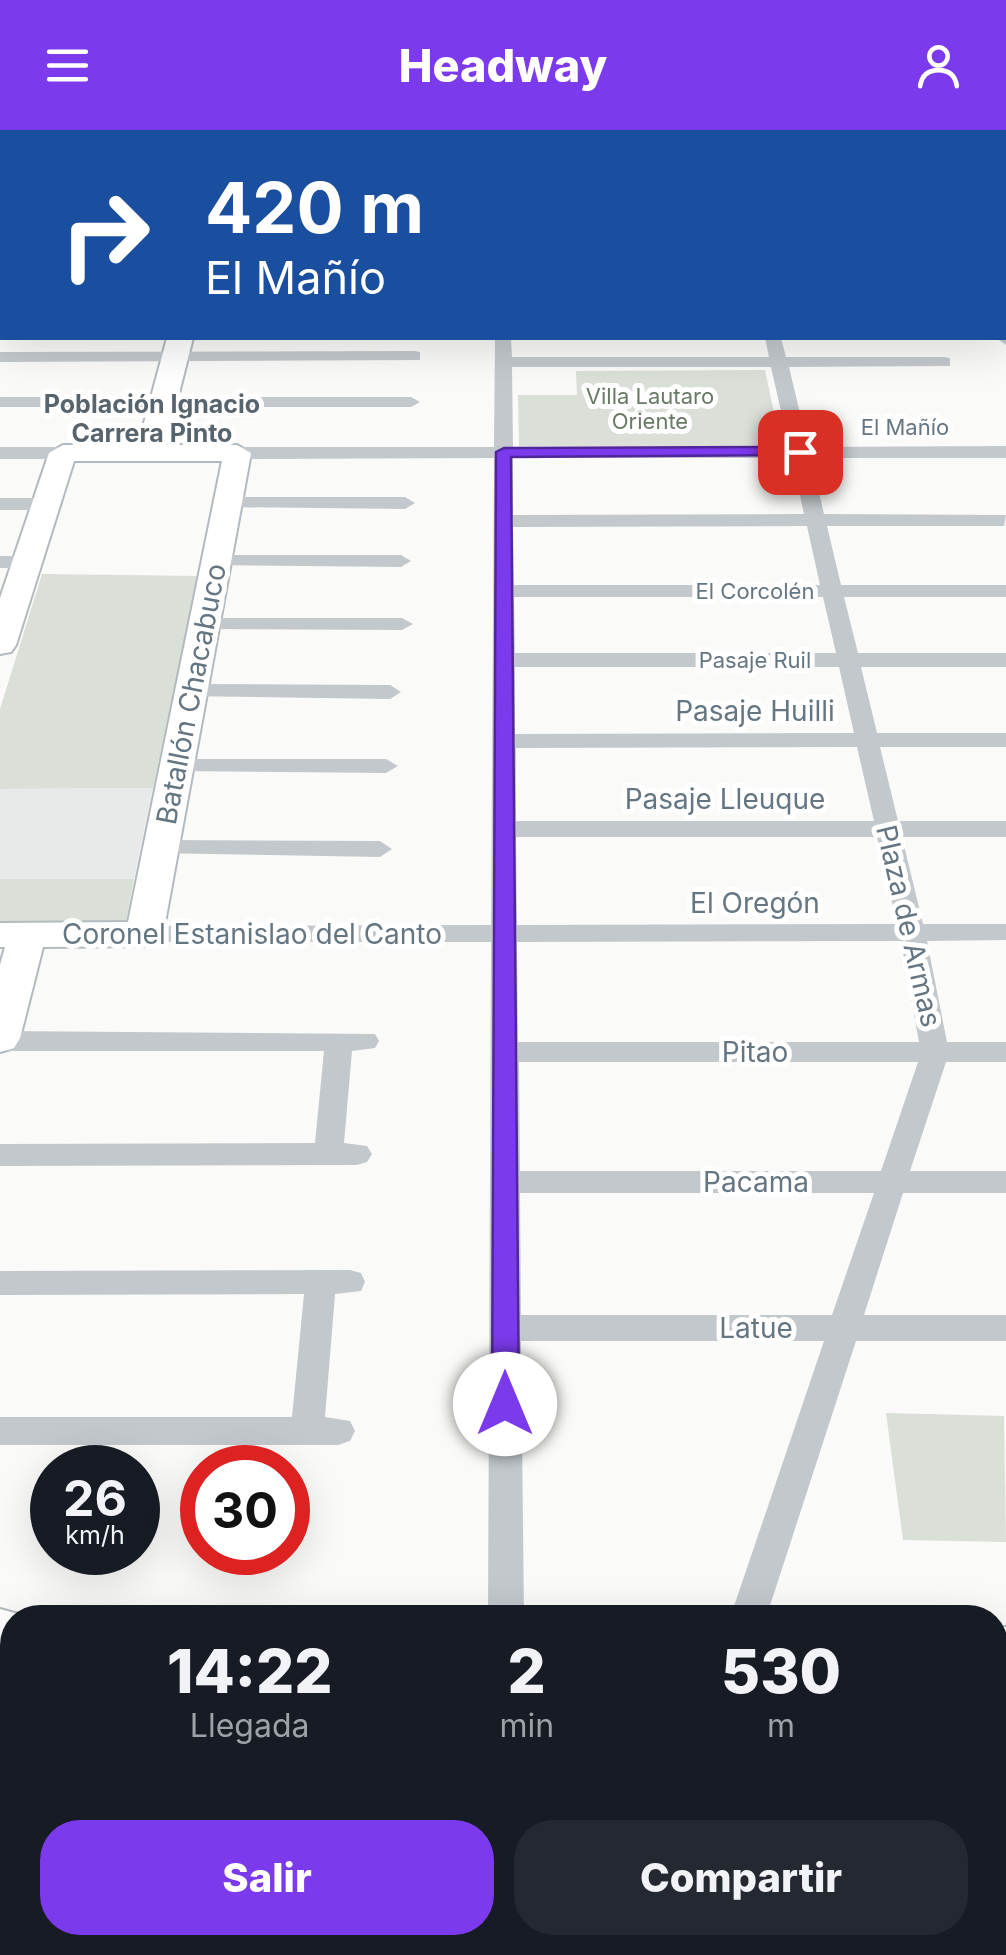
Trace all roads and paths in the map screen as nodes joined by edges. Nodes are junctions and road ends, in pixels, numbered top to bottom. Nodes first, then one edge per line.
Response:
1 (503, 340) edge
2 (773, 340) edge
3 (178, 347) edge
4 (0, 357) edge
5 (503, 362) junction
6 (778, 362) junction
7 (944, 362) dead end
8 (397, 374) junction
9 (0, 402) edge
10 (164, 402) junction
11 (411, 402) dead end
12 (504, 452) junction
13 (800, 452) junction
14 (1006, 452) edge
15 (0, 453) edge
16 (63, 453) junction
17 (150, 453) junction
18 (238, 453) junction
19 (0, 504) edge
20 (46, 504) junction
21 (228, 504) junction
22 (405, 504) dead end
23 (816, 520) junction
24 (1004, 520) edge
25 (504, 521) junction
26 (401, 560) dead end
27 (216, 561) junction
28 (14, 562) edge
29 (1006, 590) edge
30 (504, 591) junction
31 (832, 591) junction
32 (204, 624) junction
33 (402, 624) dead end
34 (2, 631) edge
35 (504, 660) junction
36 (848, 660) junction
37 (1006, 660) edge
38 (191, 692) junction
39 (390, 692) dead end
40 (867, 740) junction
41 (1006, 740) edge
42 (504, 742) junction
43 (177, 766) junction
44 (386, 766) dead end
45 (504, 829) junction
46 (888, 829) junction
47 (1006, 829) edge
48 (160, 848) junction
49 (380, 849) dead end
50 (912, 932) junction
51 (1006, 932) edge
52 (144, 934) junction
53 (504, 934) junction
54 (14, 935) edge
55 (0, 1040) edge
56 (505, 1052) junction
57 (934, 1052) junction
58 (1006, 1052) edge
59 (0, 1155) edge
60 (505, 1182) junction
61 (893, 1182) junction
62 (1006, 1182) edge
63 (0, 1283) edge
64 (505, 1328) junction
65 (846, 1328) junction
66 (1006, 1328) edge
67 (0, 1431) edge
68 (506, 1605) edge
69 (752, 1605) edge

1 - 5 street
2 - 6 street, Plaza de Armas
3 - 4 street
3 - 8 street
3 - 10 street
5 - 6 street
5 - 12 street
6 - 7 street
6 - 13 street, Plaza de Armas
8 - 10 street
8 - 11 street
9 - 10 street
10 - 17 street
12 - 13 street, El Mañío
12 - 18 street, El Mañío
12 - 25 street
13 - 14 street, El Mañío
13 - 23 street, Plaza de Armas
15 - 16 street
16 - 17 street
16 - 20 street
17 - 18 street
18 - 21 street, Batallón Chacabuco
19 - 20 street
20 - 28 street
21 - 22 street
21 - 27 street, Batallón Chacabuco
23 - 24 street
23 - 25 street
23 - 31 street, Plaza de Armas
25 - 30 street
26 - 27 street
27 - 32 street, Batallón Chacabuco
28 - 34 street
29 - 31 street, El Corcolén
30 - 31 street, El Corcolén
30 - 35 street
31 - 36 street, Plaza de Armas
32 - 33 street
32 - 38 street, Batallón Chacabuco
35 - 36 street, Pasaje Ruil
35 - 42 street
36 - 37 street, Pasaje Ruil
36 - 40 street, Plaza de Armas
38 - 39 street
38 - 43 street, Batallón Chacabuco
40 - 41 street, Pasaje Huilli
40 - 42 street, Pasaje Huilli
40 - 46 street, Plaza de Armas
42 - 45 street
43 - 44 street
43 - 48 street, Batallón Chacabuco
45 - 46 street, Pasaje Lleuque
45 - 53 street
46 - 47 street, Pasaje Lleuque
46 - 50 street, Plaza de Armas
48 - 49 street
48 - 52 street, Batallón Chacabuco
50 - 51 street, El Oregón
50 - 53 street, El Oregón
50 - 57 street, Plaza de Armas
52 - 53 street, Coronel Estanislao del Canto
52 - 54 street, Coronel Estanislao del Canto
53 - 56 street
54 - 55 street
55 - 59 street
56 - 57 street, Pitao
56 - 60 street
57 - 58 street, Pitao
57 - 61 street, Plaza de Armas
60 - 61 street, Pacama
60 - 64 street
61 - 62 street, Pacama
61 - 65 street, Plaza de Armas
63 - 67 street
64 - 65 street, Latue
64 - 68 street
65 - 66 street, Latue
65 - 69 street, Plaza de Armas

